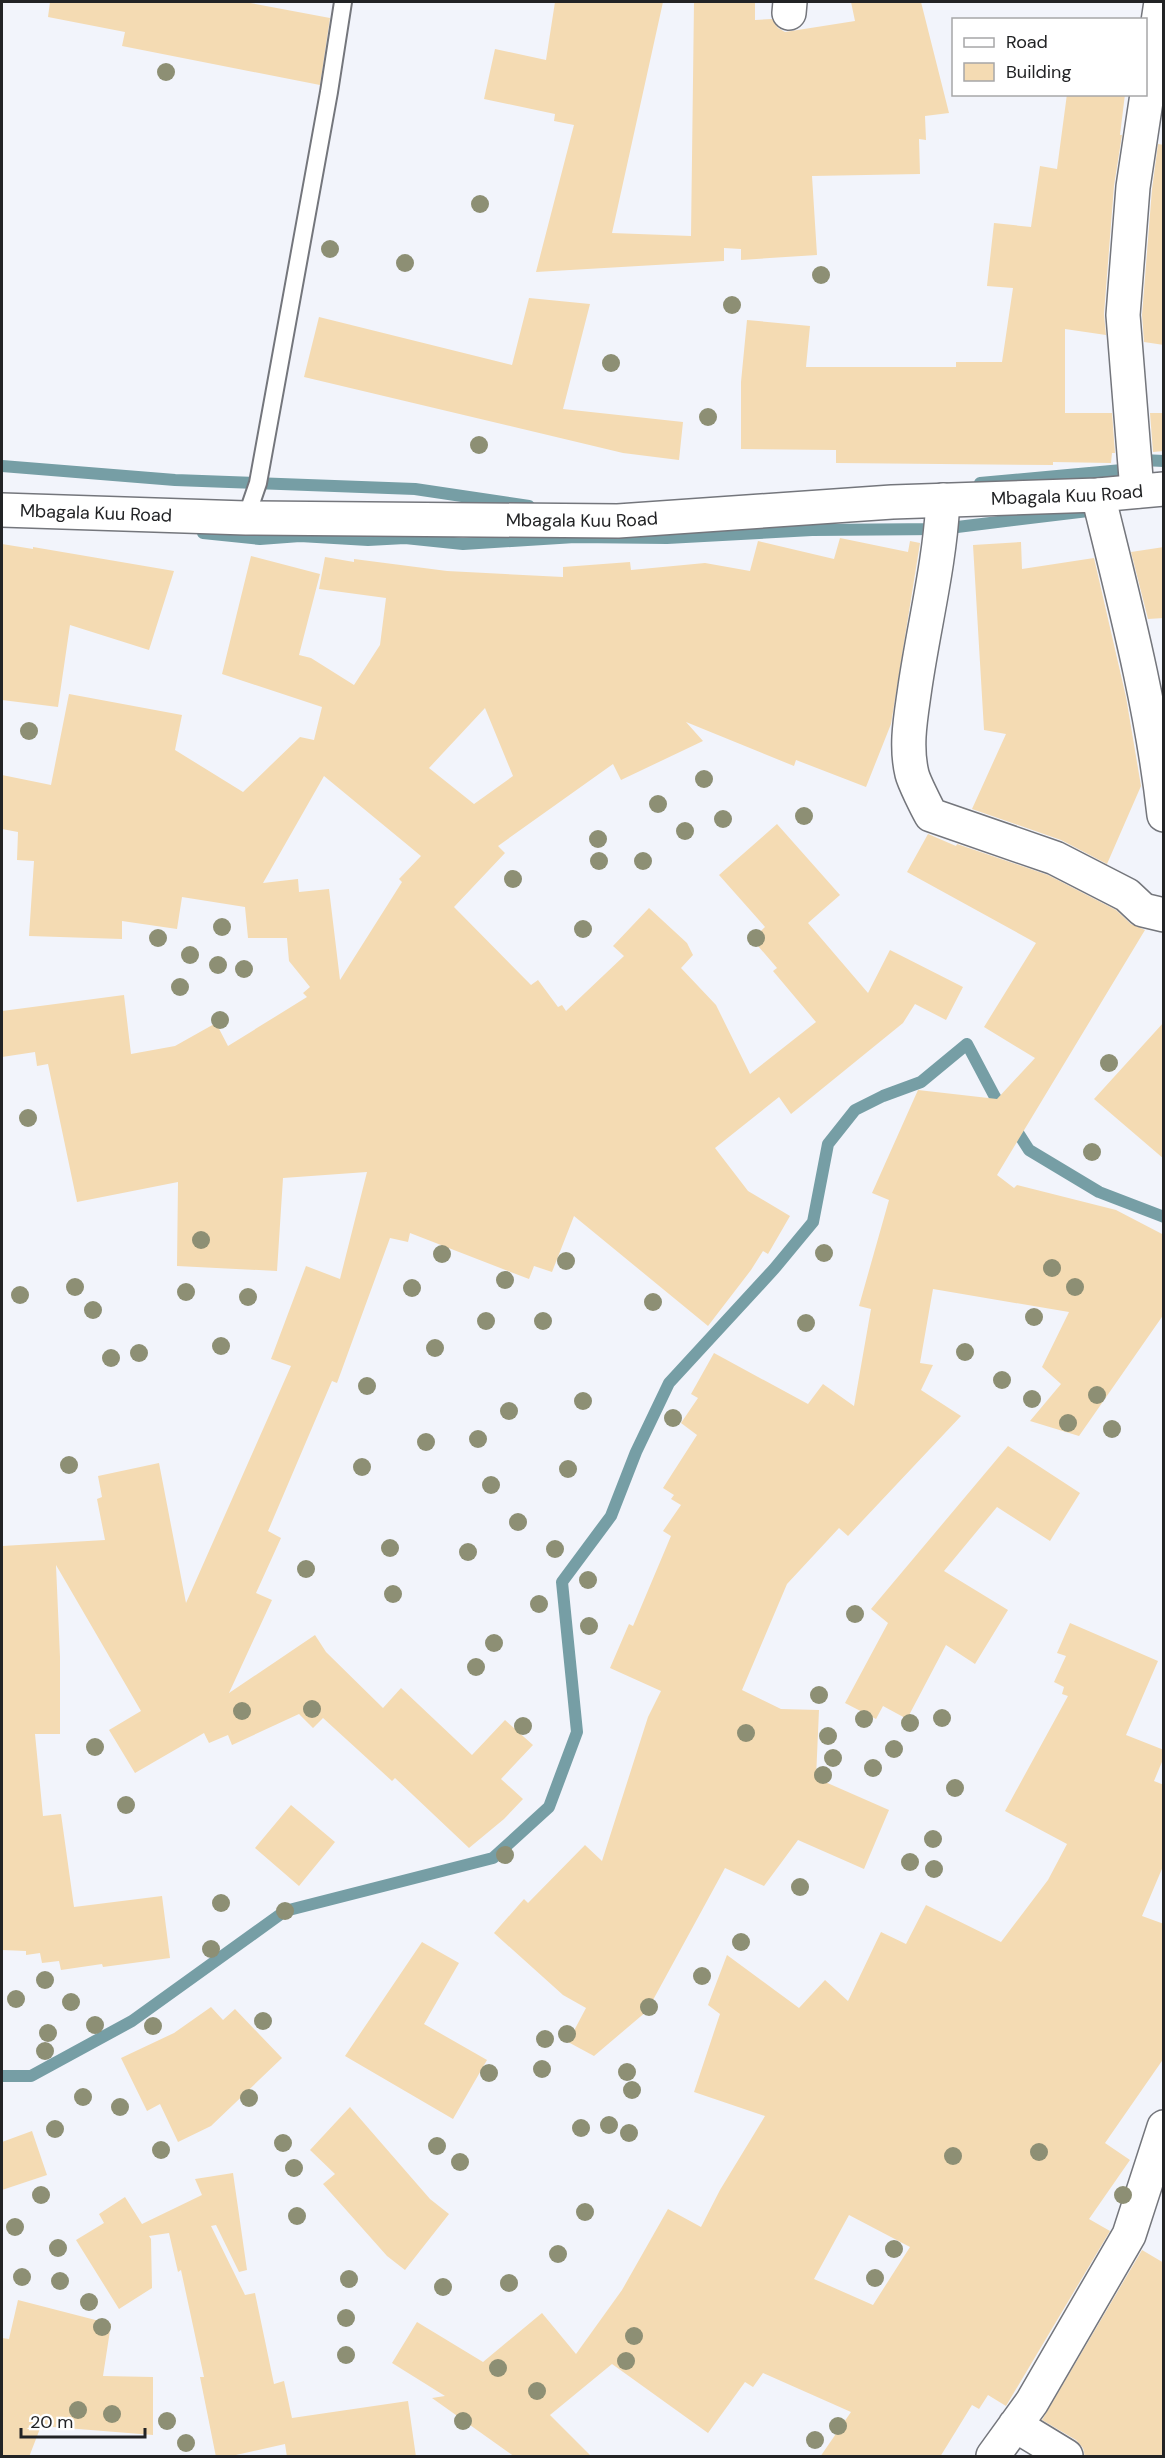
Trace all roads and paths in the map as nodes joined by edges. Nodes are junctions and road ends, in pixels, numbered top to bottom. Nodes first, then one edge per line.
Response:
1 (343, 2) edge
2 (1161, 2) edge
3 (1147, 95) edge
4 (1147, 96) edge
5 (1150, 490) edge
6 (1098, 495) junction
7 (943, 500) junction
8 (2, 510) edge
9 (246, 518) junction
10 (1164, 815) edge
11 (1164, 915) edge
12 (1164, 2127) edge
13 (1015, 2425) junction
14 (993, 2457) edge
15 (1066, 2457) edge

1 - 9 lane
2 - 3 street
4 - 5 street
5 - 6 street, Mbagala Kuu Road
6 - 7 street, Mbagala Kuu Road
6 - 10 street
7 - 9 street, Mbagala Kuu Road
7 - 11 street
8 - 9 street, Mbagala Kuu Road
12 - 13 street
13 - 14 street
13 - 15 street

